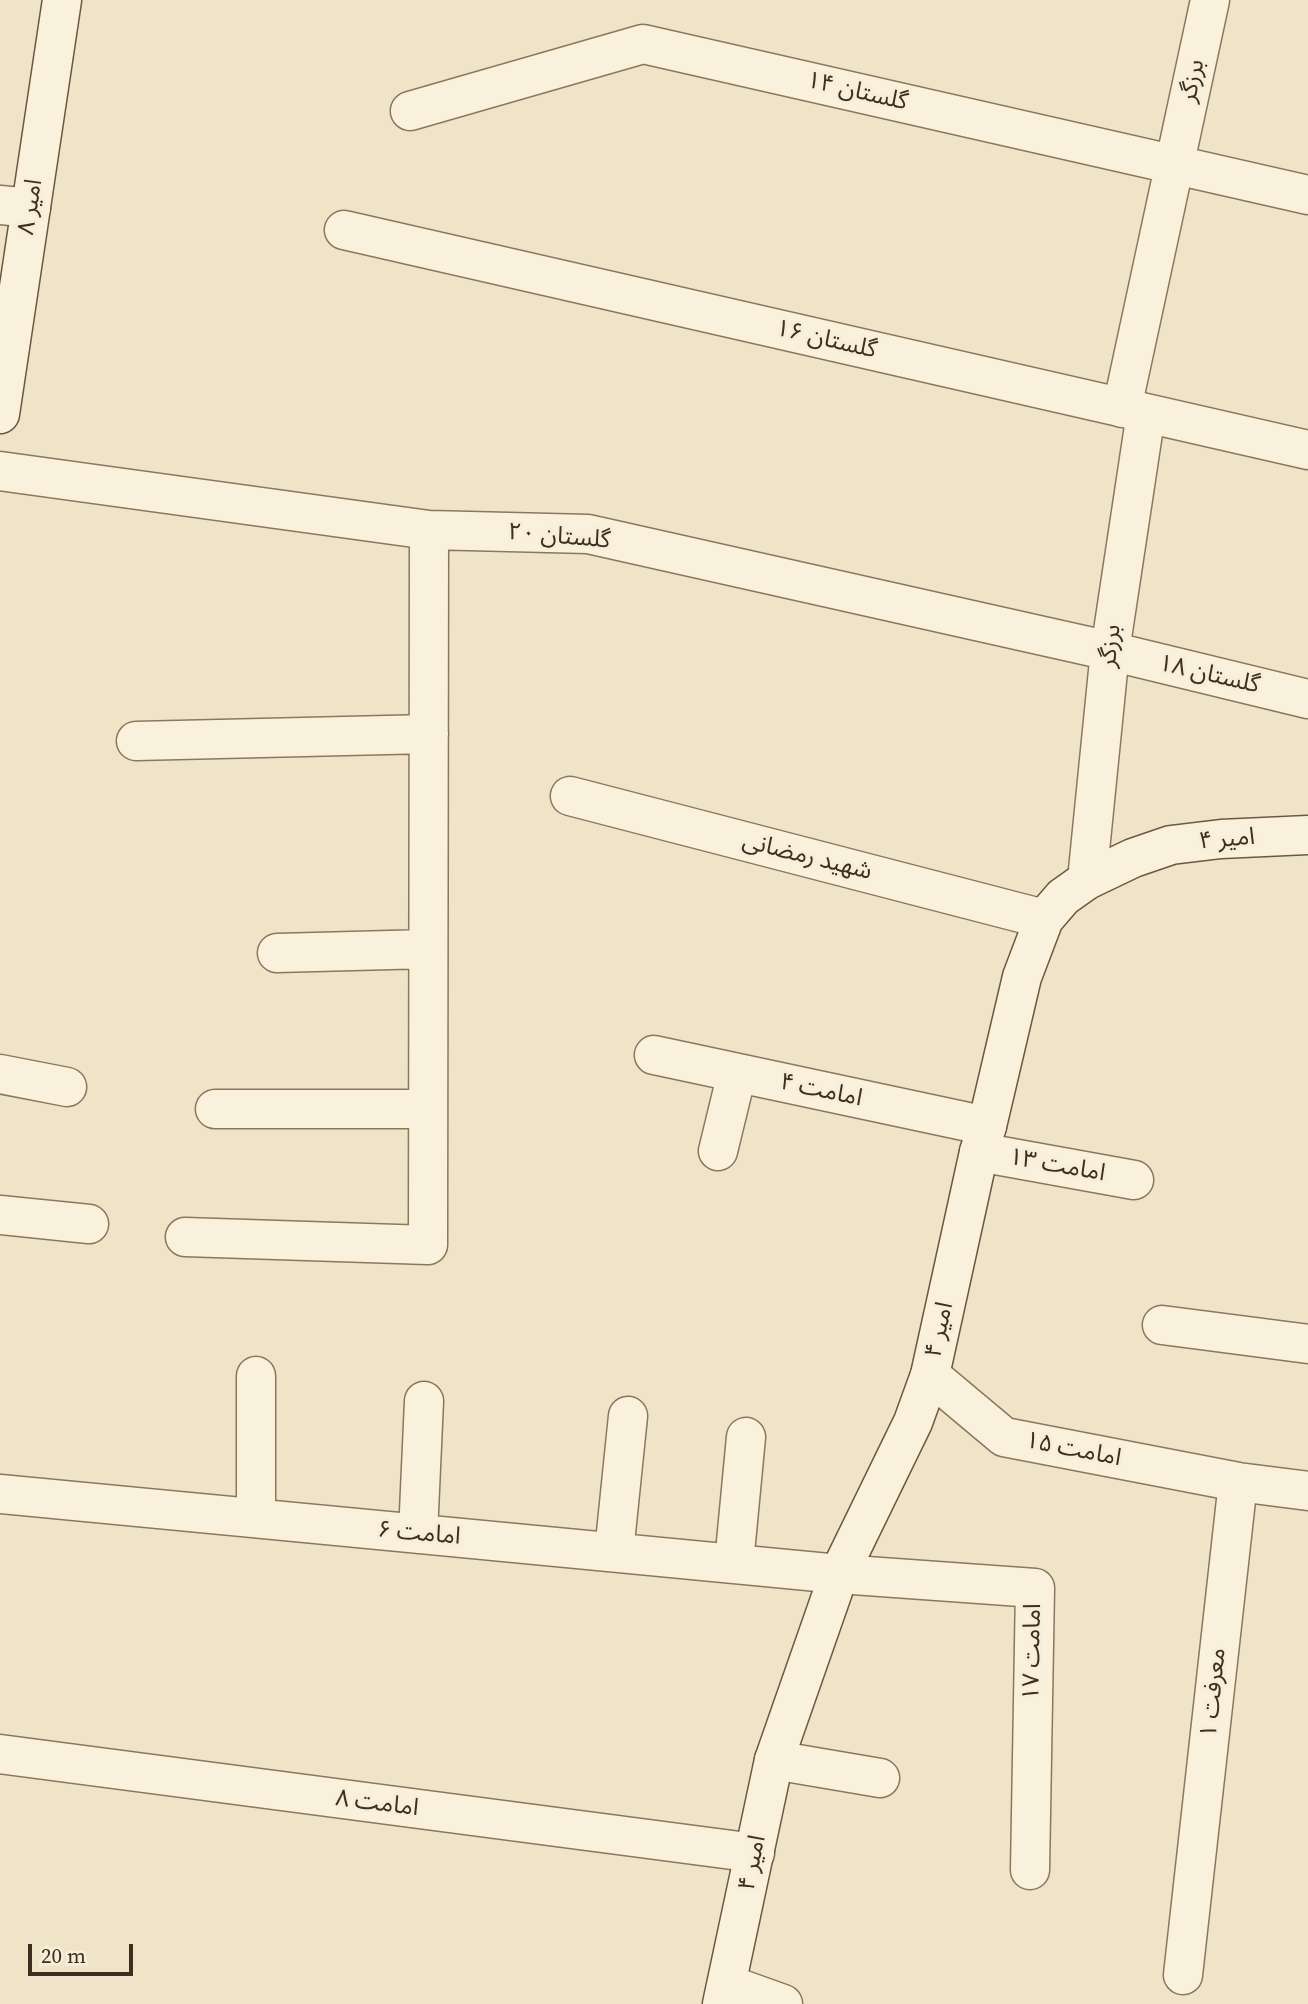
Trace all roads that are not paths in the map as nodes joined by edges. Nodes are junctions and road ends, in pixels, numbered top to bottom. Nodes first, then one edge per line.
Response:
1 (62, 0) edge
2 (1210, 0) edge
3 (410, 111) dead end
4 (1175, 163) junction
5 (1308, 195) edge
6 (16, 206) edge
7 (344, 230) dead end
8 (1134, 410) junction
9 (0, 414) edge
10 (1308, 450) edge
11 (0, 471) edge
12 (429, 530) junction
13 (1110, 651) junction
14 (1308, 699) edge
15 (429, 734) junction
16 (135, 741) dead end
17 (570, 796) dead end
18 (1308, 835) edge
19 (1087, 880) junction
20 (1044, 919) junction
21 (428, 949) junction
22 (277, 953) dead end
23 (654, 1055) dead end
24 (737, 1073) junction
25 (0, 1074) edge
26 (67, 1087) dead end
27 (215, 1109) dead end
28 (428, 1109) junction
29 (983, 1139) junction
30 (718, 1151) dead end
31 (1134, 1180) dead end
32 (0, 1215) edge
33 (89, 1224) dead end
34 (185, 1237) dead end
35 (1162, 1325) dead end
36 (1308, 1345) edge
37 (930, 1375) junction
38 (256, 1376) dead end
39 (424, 1401) dead end
40 (628, 1416) dead end
41 (746, 1437) dead end
42 (1238, 1482) junction
43 (1308, 1491) edge
44 (0, 1494) edge
45 (256, 1518) junction
46 (418, 1534) junction
47 (614, 1552) junction
48 (734, 1563) junction
49 (839, 1574) junction
50 (0, 1754) edge
51 (774, 1760) junction
52 (880, 1778) dead end
53 (755, 1853) junction
54 (1030, 1870) dead end
55 (1183, 1975) dead end
56 (724, 1994) edge
57 (783, 2004) edge

1 - 6 street, امیر ۸
2 - 4 street, برزگر
3 - 4 street, گلستان ۱۴
4 - 5 street, گلستان ۱۴
4 - 8 street, برزگر
6 - 9 street, امیر ۸
7 - 8 street, گلستان ۱۶
8 - 10 street, گلستان ۱۶
8 - 13 street, برزگر
11 - 12 street, گلستان ۲۰
12 - 13 street, گلستان ۲۰
12 - 15 street
13 - 14 street, گلستان ۱۸
13 - 19 street, برزگر
15 - 16 street
15 - 21 street
17 - 20 street, شهید رمضانی
18 - 19 street, امیر ۴
19 - 20 street, امیر ۴
20 - 29 street, امیر ۴
21 - 22 street
21 - 28 street
23 - 24 street, امامت ۴
24 - 29 street, امامت ۴
24 - 30 street
25 - 26 street
27 - 28 street
28 - 34 street
29 - 31 street, امامت ۱۳
29 - 37 street, امیر ۴
32 - 33 street
35 - 36 street
37 - 42 street, امامت ۱۵
37 - 49 street, امیر ۴
38 - 45 street
39 - 46 street
40 - 47 street
41 - 48 street
42 - 43 street
42 - 55 street, معرفت ۱
44 - 45 street, امامت ۶
45 - 46 street, امامت ۶
46 - 47 street, امامت ۶
47 - 48 street, امامت ۶
48 - 49 street, امامت ۶
49 - 51 street, امیر ۴
49 - 54 street, امامت ۱۷
50 - 53 street, امامت ۸
51 - 52 street
51 - 53 street, امیر ۴
53 - 56 street, امیر ۴
56 - 57 street

